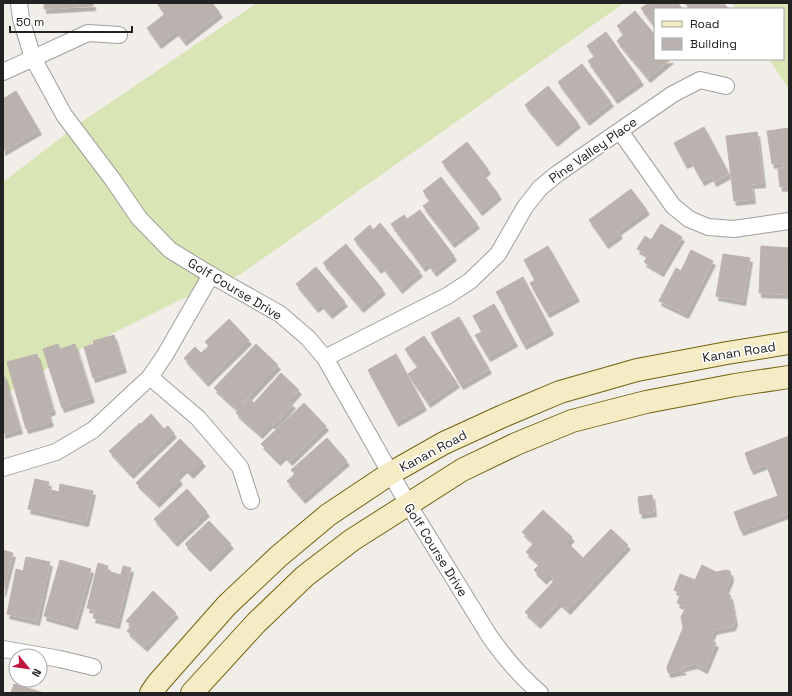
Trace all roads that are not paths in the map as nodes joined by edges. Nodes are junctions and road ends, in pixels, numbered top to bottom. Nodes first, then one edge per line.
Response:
1 (19, 3) edge
2 (119, 35) dead end
3 (33, 58) junction
4 (3, 72) edge
5 (726, 86) dead end
6 (620, 131) junction
7 (789, 221) edge
8 (211, 275) junction
9 (789, 343) edge
10 (325, 358) junction
11 (150, 377) junction
12 (789, 377) edge
13 (3, 468) edge
14 (391, 473) junction
15 (251, 501) dead end
16 (408, 504) junction
17 (3, 649) edge
18 (93, 668) dead end
19 (151, 693) edge
20 (192, 693) edge
21 (540, 693) edge

1 - 3 street, Golf Course Drive
2 - 3 street
3 - 4 street
3 - 8 street, Golf Course Drive
5 - 6 street, Pine Valley Place
6 - 7 street
6 - 10 street, Pine Valley Place
8 - 10 street, Golf Course Drive
8 - 11 street
9 - 14 main road, Kanan Road
10 - 14 street, Golf Course Drive
11 - 13 street
11 - 15 street
12 - 16 main road
14 - 16 street, Golf Course Drive
14 - 19 main road, Kanan Road
16 - 20 main road
16 - 21 street, Golf Course Drive
17 - 18 street

